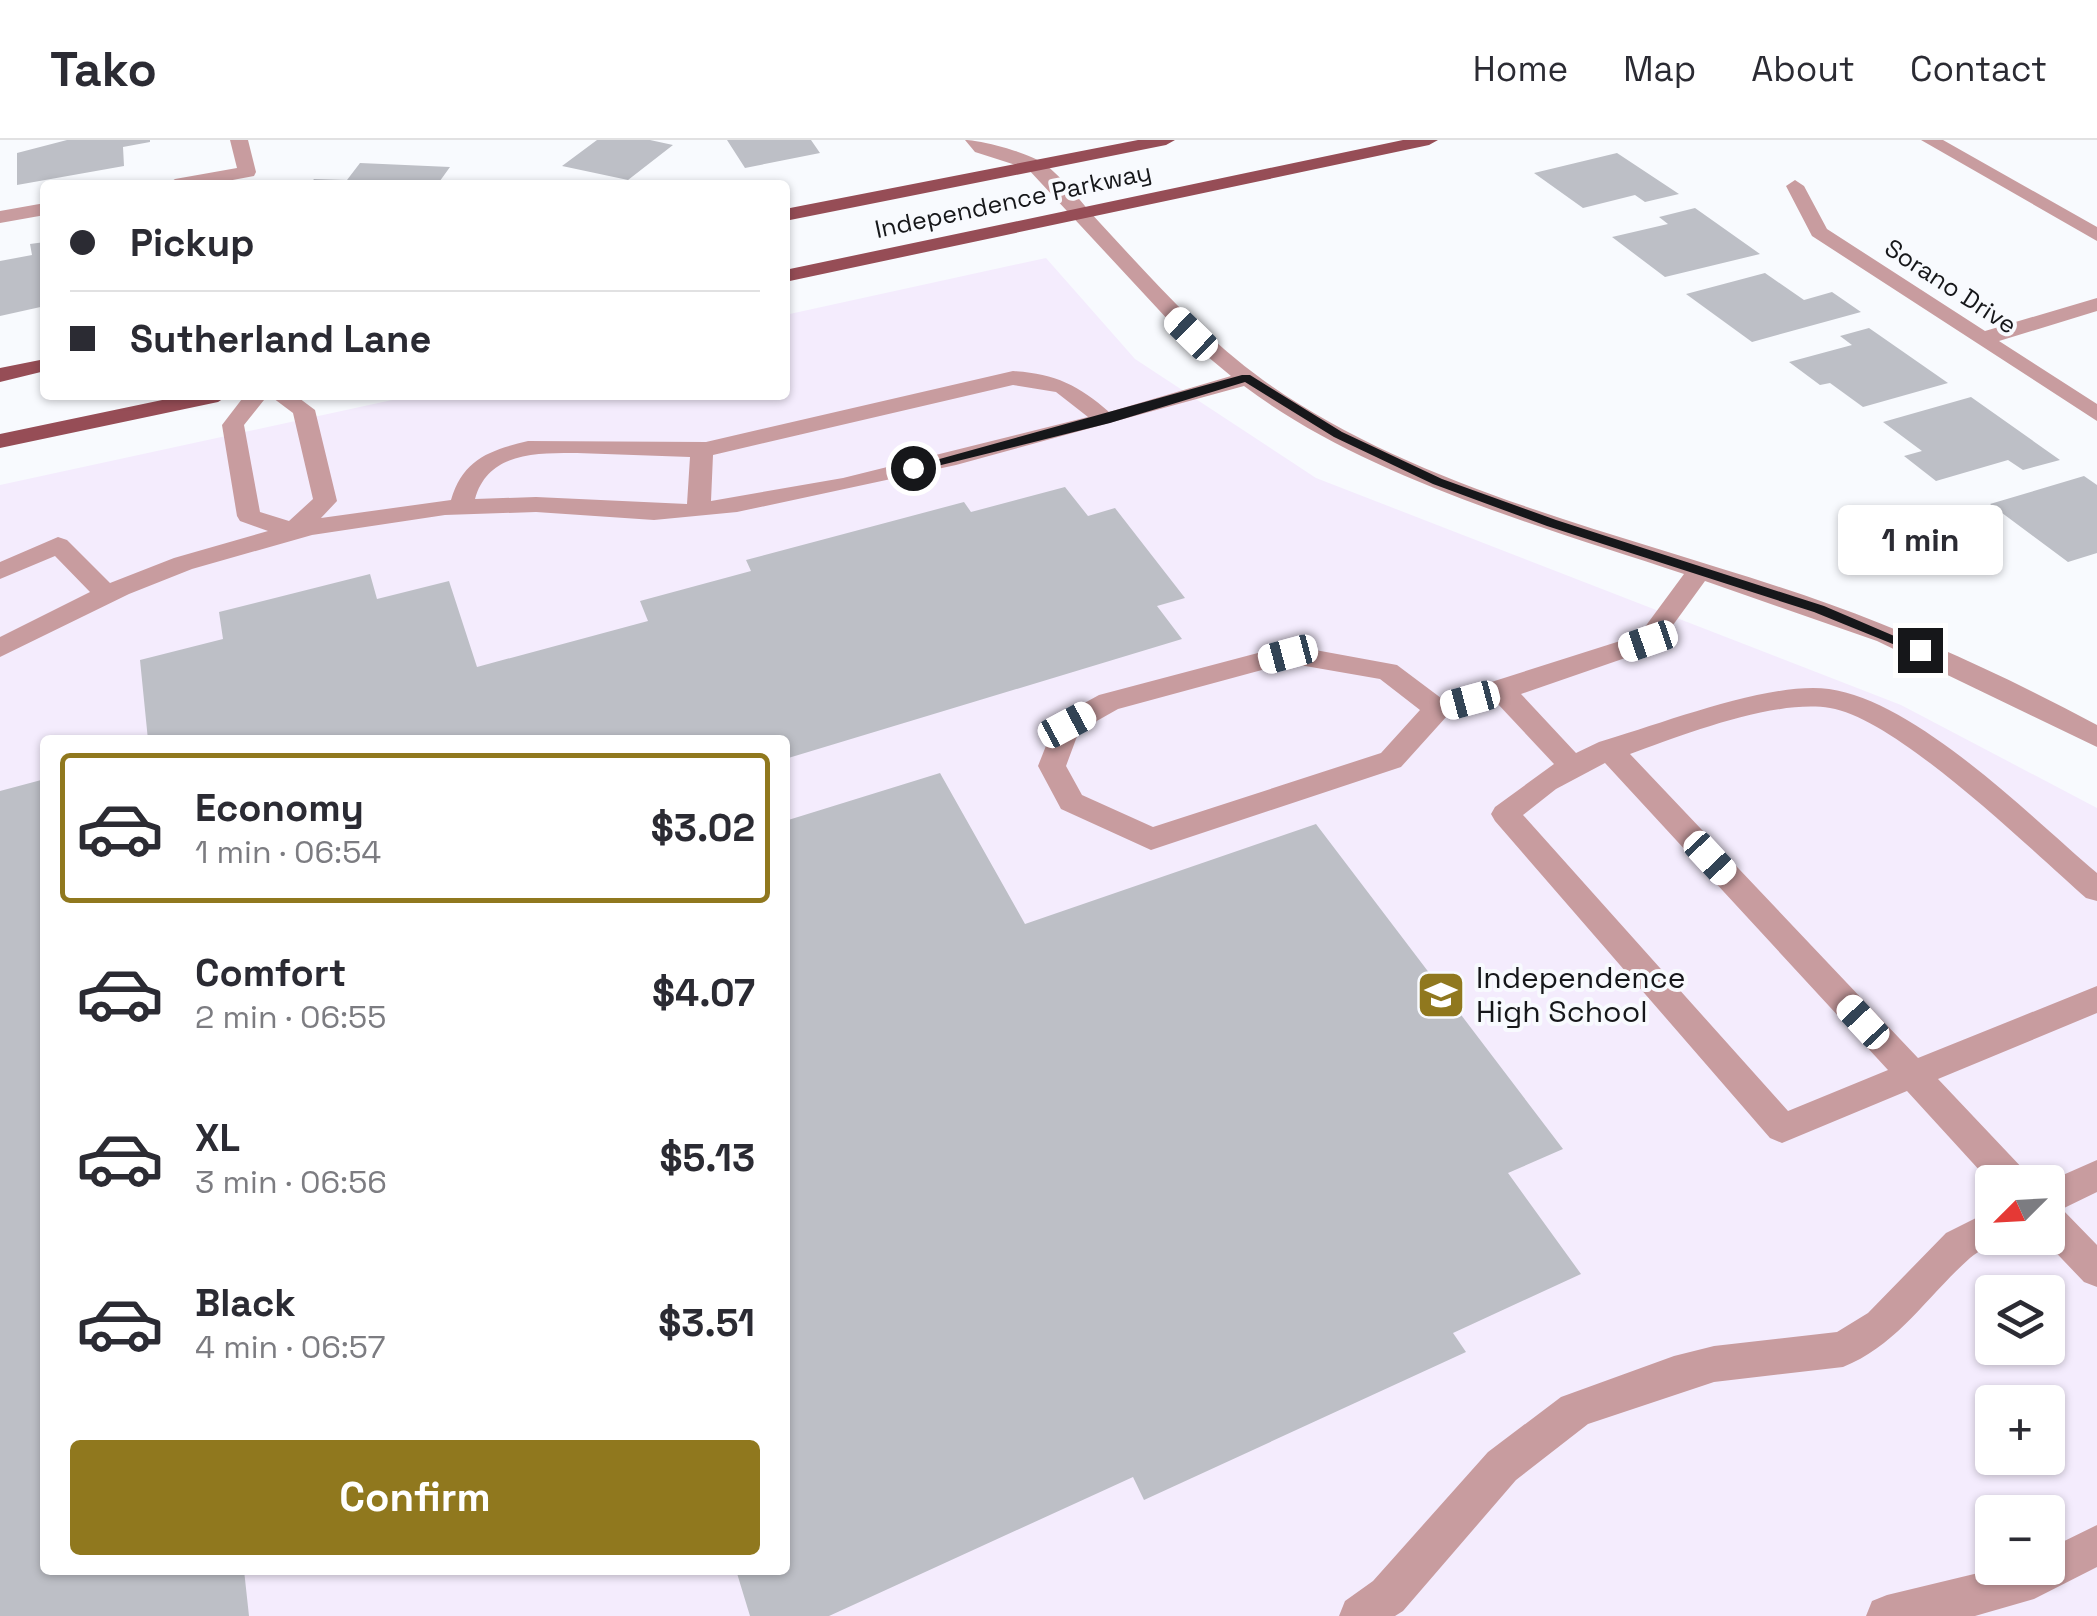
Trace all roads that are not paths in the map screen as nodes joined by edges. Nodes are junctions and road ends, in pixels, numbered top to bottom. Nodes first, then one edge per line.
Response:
1 (239, 140) edge
2 (974, 140) edge
3 (1166, 140) edge
4 (1429, 140) edge
5 (1930, 140) edge
6 (1034, 143) dead end
7 (1036, 166) junction
8 (203, 180) edge
9 (1795, 186) dead end
10 (40, 209) edge
11 (1079, 214) junction
12 (790, 215) edge
13 (0, 217) edge
14 (2097, 235) edge
15 (790, 275) edge
16 (2097, 304) edge
17 (1982, 339) junction
18 (40, 366) edge
19 (0, 375) edge
20 (1246, 378) junction
21 (194, 400) edge
22 (252, 400) edge
23 (288, 400) edge
24 (2097, 414) edge
25 (1105, 420) junction
26 (0, 441) edge
27 (702, 449) junction
28 (460, 506) junction
29 (700, 510) junction
30 (292, 531) junction
31 (1700, 570) junction
32 (0, 572) edge
33 (107, 594) junction
34 (0, 648) edge
35 (1502, 691) junction
36 (1437, 709) junction
37 (2097, 737) edge
38 (1609, 749) junction
39 (1572, 766) junction
40 (2097, 890) edge
41 (2097, 999) edge
42 (1914, 1076) junction
43 (1996, 1165) edge
44 (2097, 1175) edge
45 (2065, 1190) edge
46 (1975, 1236) edge
47 (2065, 1237) edge
48 (2097, 1270) edge
49 (2097, 1545) edge
50 (1937, 1611) edge
51 (1360, 1616) edge
52 (1887, 1616) edge

1 - 8 street
2 - 7 street
3 - 7 main road, Independence Parkway
4 - 11 main road, Independence Parkway
5 - 14 street
6 - 7 street
7 - 11 street
7 - 12 main road, Independence Parkway
9 - 17 street, Sorano Drive
10 - 13 street
11 - 15 main road, Independence Parkway
11 - 20 street
16 - 17 street
17 - 24 street, Sorano Drive
18 - 19 main road
20 - 25 street
20 - 31 street
21 - 26 main road
22 - 30 street
23 - 30 street
25 - 27 street
25 - 29 street
27 - 28 street
27 - 29 street
28 - 29 street
28 - 30 street
30 - 33 street
31 - 35 street
31 - 37 street
32 - 33 street
33 - 34 street
35 - 36 street
35 - 39 street
36 - 36 street
38 - 39 street
38 - 40 street
38 - 42 street
39 - 42 street
41 - 42 street
42 - 43 street
44 - 45 street
46 - 51 street
47 - 48 street
49 - 50 street
50 - 52 street

